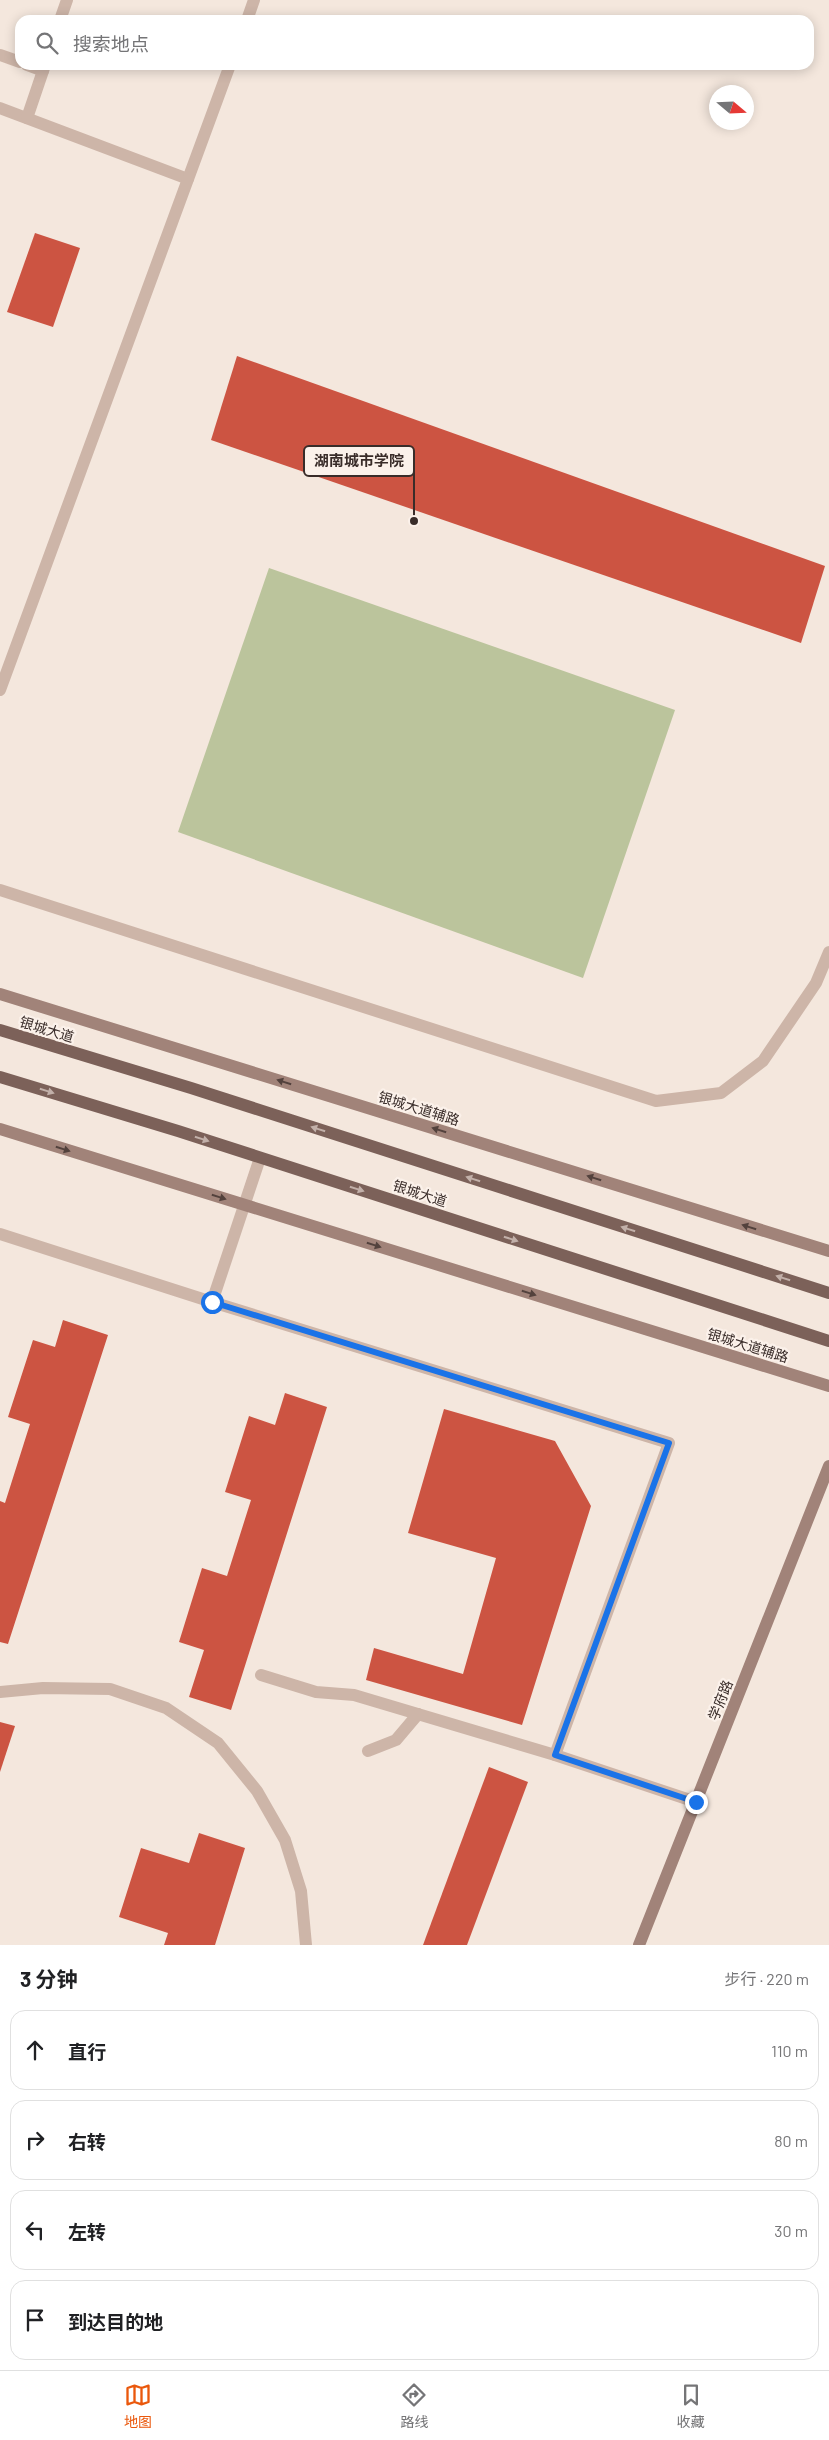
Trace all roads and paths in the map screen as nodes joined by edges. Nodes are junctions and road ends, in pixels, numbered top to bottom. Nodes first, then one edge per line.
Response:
1 (67, 0) edge
2 (254, 0) edge
3 (62, 15) edge
4 (249, 15) edge
5 (0, 55) edge
6 (15, 60) edge
7 (43, 70) edge
8 (228, 70) edge
9 (0, 108) edge
10 (27, 118) junction
11 (188, 179) junction
12 (0, 690) edge
13 (0, 890) edge
14 (829, 952) edge
15 (0, 994) edge
16 (0, 1030) edge
17 (0, 1077) edge
18 (0, 1129) edge
19 (260, 1158) junction
20 (244, 1205) junction
21 (0, 1234) edge
22 (829, 1252) edge
23 (829, 1293) edge
24 (212, 1302) junction
25 (829, 1341) edge
26 (829, 1386) edge
27 (829, 1466) edge
28 (261, 1675) dead end
29 (0, 1692) edge
30 (418, 1714) junction
31 (368, 1751) dead end
32 (555, 1755) junction
33 (696, 1802) junction
34 (306, 1945) edge
35 (639, 1945) edge

1 - 3 street
2 - 4 street
5 - 6 street
7 - 10 street
8 - 11 street
9 - 10 street
10 - 11 street
11 - 12 street
13 - 14 street
22 -> 15 street, 银城大道辅路
23 -> 16 main road, 银城大道
17 -> 19 main road, 银城大道
18 -> 20 street, 银城大道辅路
19 - 20 street
19 -> 25 main road, 银城大道
20 - 24 street
20 -> 26 street, 银城大道辅路
21 - 24 street
24 - 32 street
27 - 33 street, 学府路
28 - 30 street
29 - 34 street
30 - 31 street
30 - 32 street
32 - 33 street
33 - 35 street, 学府路

